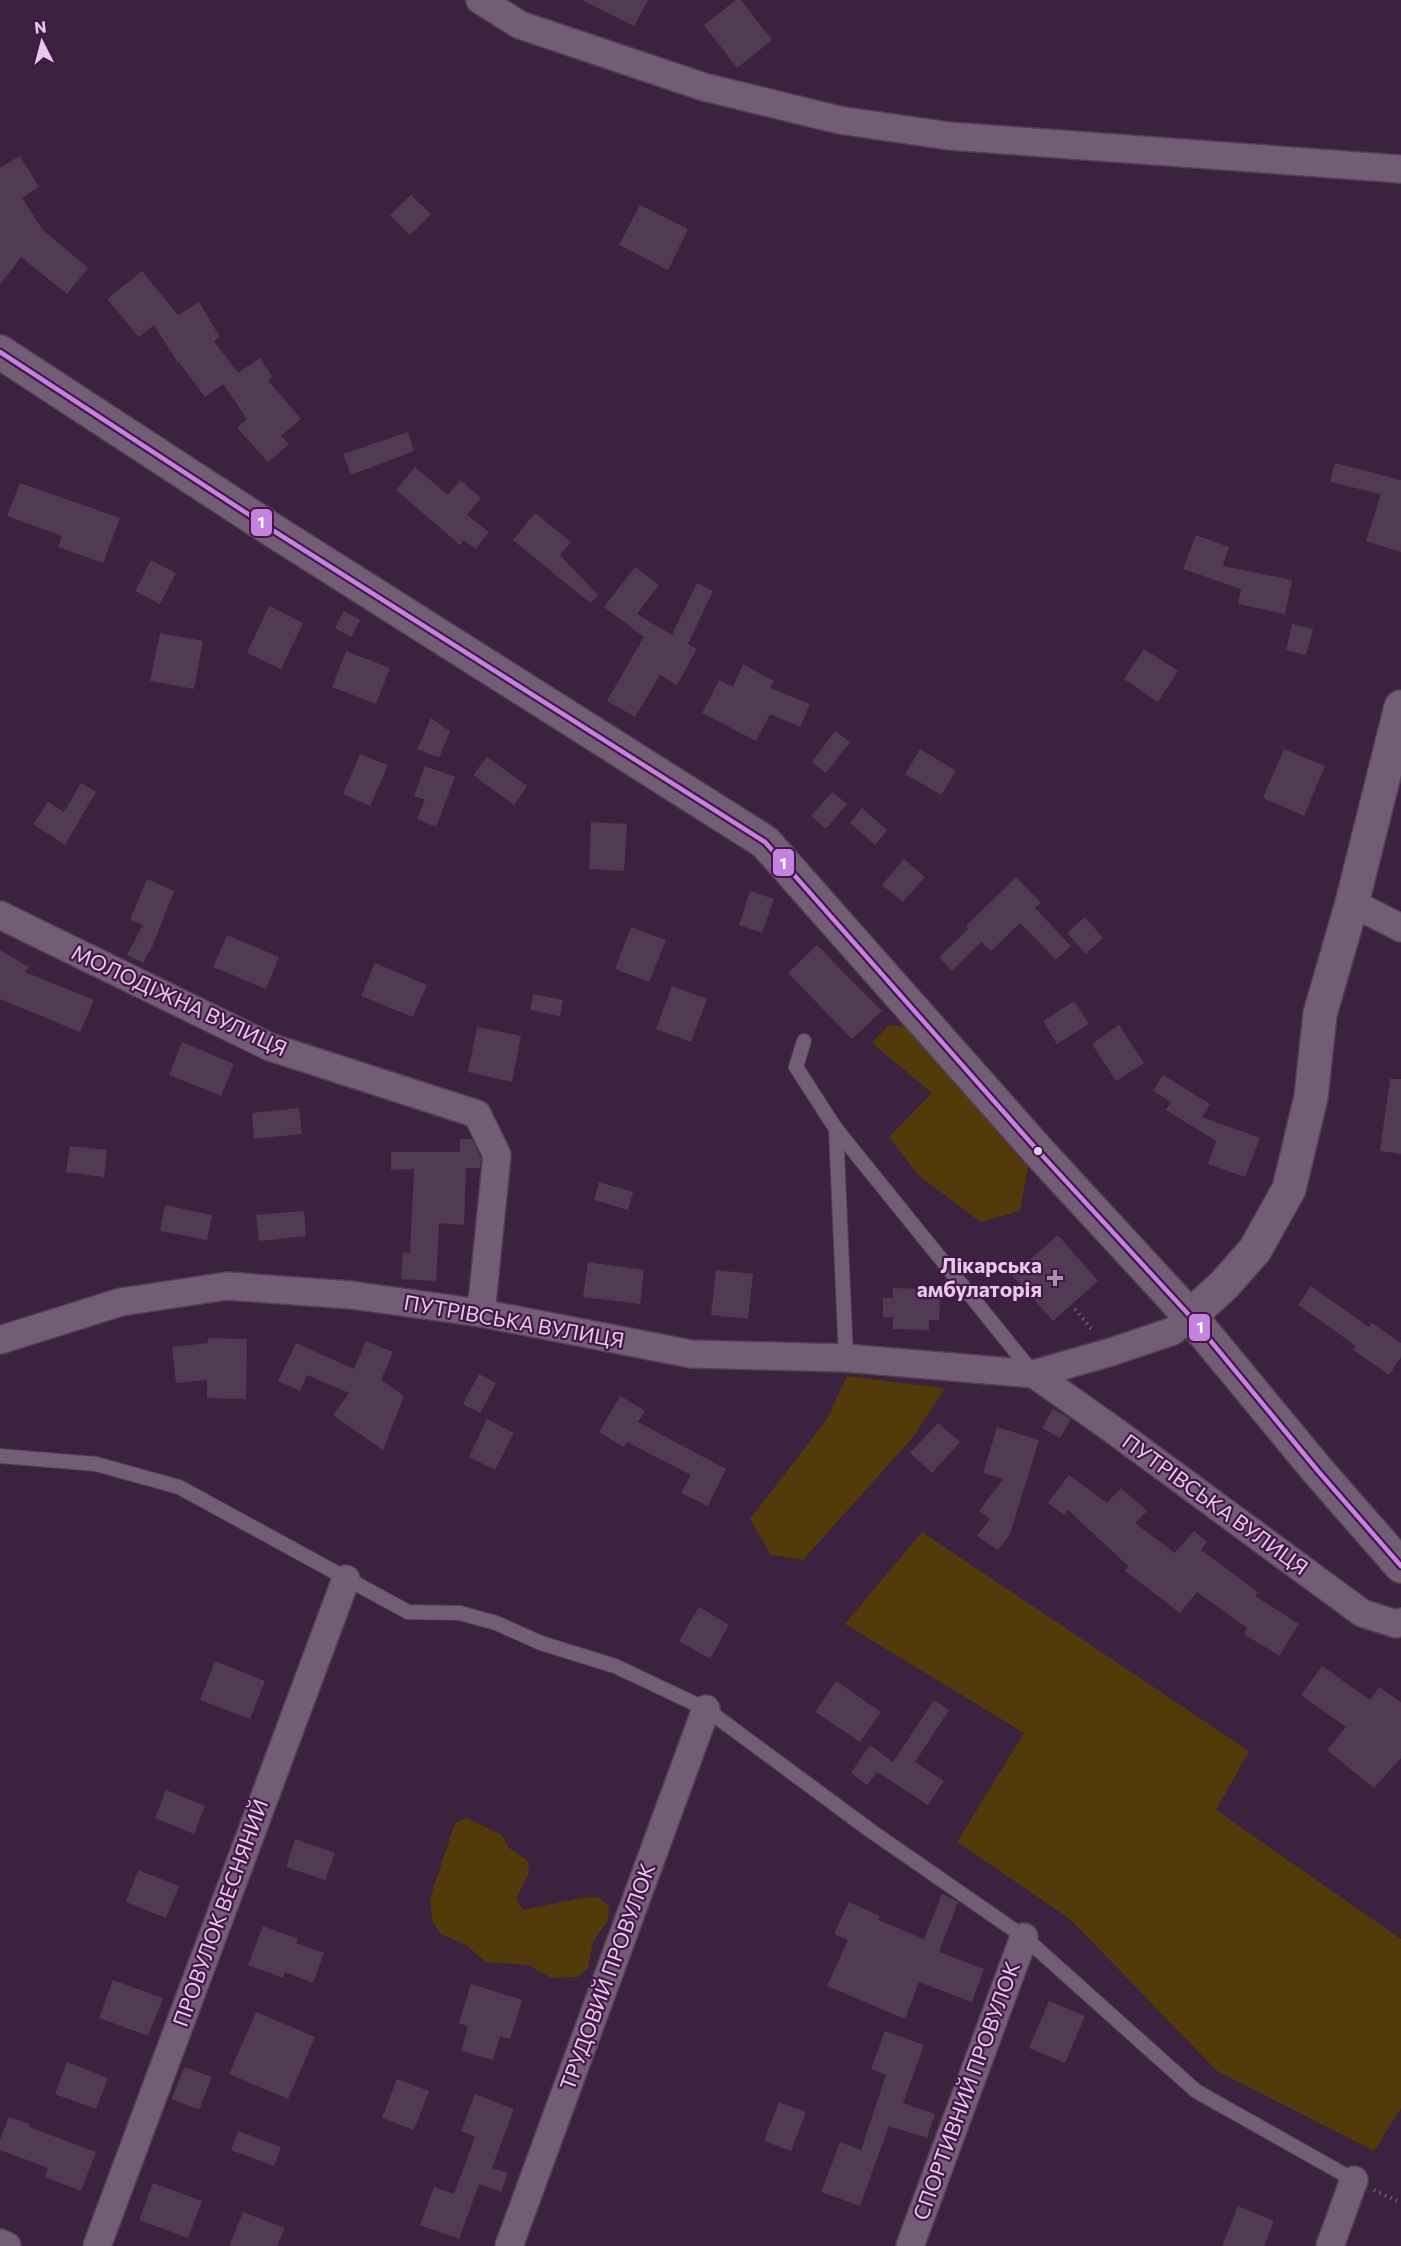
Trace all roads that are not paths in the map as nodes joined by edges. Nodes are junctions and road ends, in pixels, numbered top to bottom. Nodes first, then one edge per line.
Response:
1 (480, 0) edge
2 (1401, 169) edge
3 (0, 352) edge
4 (1401, 707) edge
5 (1352, 903) junction
6 (0, 915) edge
7 (1401, 928) edge
8 (804, 1041) dead end
9 (836, 1129) junction
10 (481, 1313) junction
11 (1190, 1316) junction
12 (0, 1340) edge
13 (846, 1358) junction
14 (1034, 1374) junction
15 (0, 1456) edge
16 (1401, 1566) edge
17 (346, 1579) junction
18 (1401, 1623) edge
19 (706, 1708) junction
20 (1024, 1937) junction
21 (1354, 2180) joint
22 (0, 2243) edge
23 (7, 2246) edge
24 (97, 2246) edge
25 (510, 2246) edge
26 (910, 2246) edge
27 (1330, 2246) edge

1 - 2 street
3 - 11 main road
4 - 5 main road
5 - 7 street
5 - 11 main road
6 - 10 street, МОЛОДІЖНА ВУЛИЦЯ
8 - 9 lane
9 - 13 lane
9 - 14 lane
10 - 12 street, ПУТРІВСЬКА ВУЛИЦЯ
10 - 13 street, ПУТРІВСЬКА ВУЛИЦЯ
11 - 14 street, ПУТРІВСЬКА ВУЛИЦЯ
11 - 16 main road
13 - 14 street, ПУТРІВСЬКА ВУЛИЦЯ
14 - 18 street, ПУТРІВСЬКА ВУЛИЦЯ
15 - 17 lane
17 - 19 lane
17 - 24 street, ПРОВУЛОК ВЕСНЯНИЙ
19 - 20 lane
19 - 25 street, ТРУДОВИЙ ПРОВУЛОК
20 - 21 lane
20 - 26 street, СПОРТИВНИЙ ПРОВУЛОК
21 - 27 street
22 - 23 street

